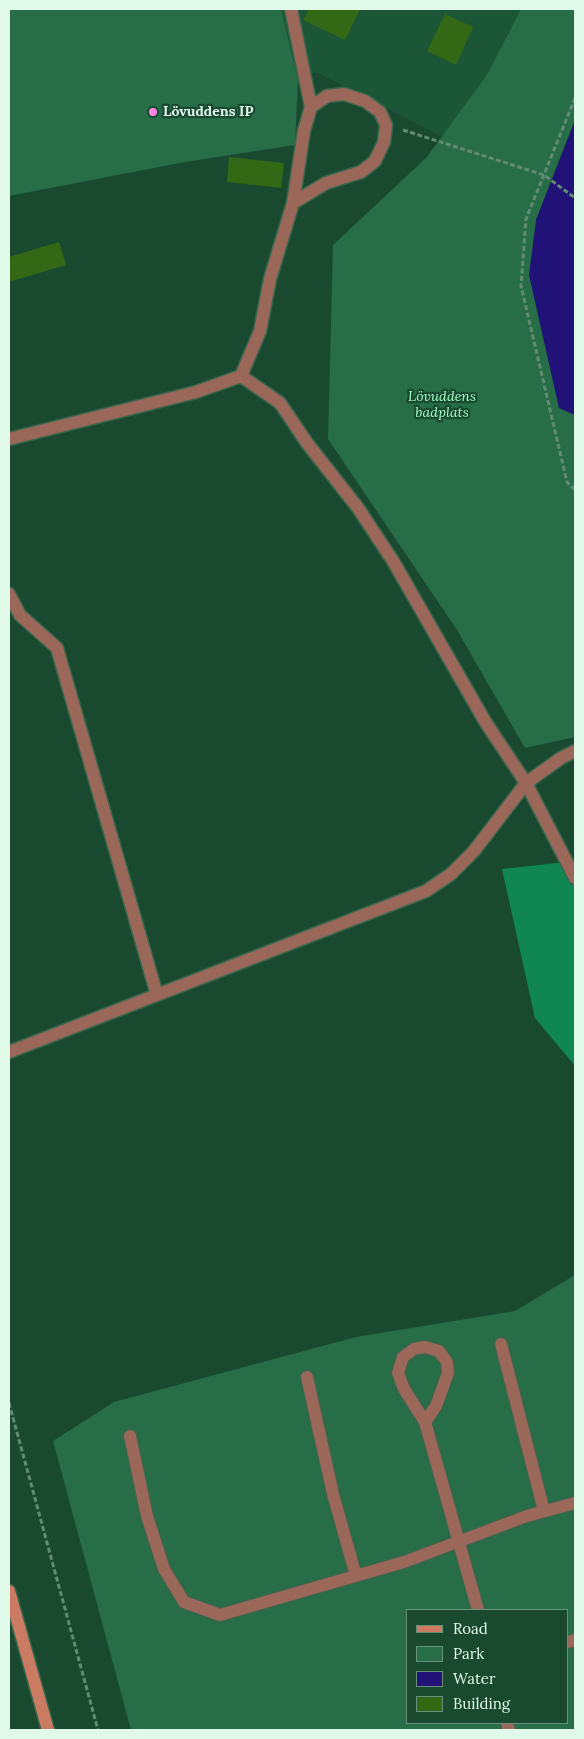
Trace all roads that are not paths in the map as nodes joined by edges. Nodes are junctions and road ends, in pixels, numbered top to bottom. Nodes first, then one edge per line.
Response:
1 (291, 9) edge
2 (311, 107) junction
3 (293, 203) junction
4 (241, 376) junction
5 (9, 440) edge
6 (9, 594) edge
7 (575, 751) edge
8 (526, 783) junction
9 (575, 878) edge
10 (157, 995) junction
11 (9, 1052) edge
12 (501, 1344) dead end
13 (307, 1377) dead end
14 (425, 1422) junction
15 (130, 1436) dead end
16 (575, 1503) edge
17 (544, 1511) junction
18 (458, 1541) junction
19 (356, 1576) junction
20 (9, 1591) edge
21 (478, 1609) edge
22 (48, 1730) edge

1 - 2 lane
2 - 3 lane
2 - 3 lane
3 - 4 lane
4 - 5 lane
4 - 8 lane
6 - 10 lane
7 - 8 lane
8 - 9 lane
8 - 10 lane
10 - 11 lane
12 - 17 lane
13 - 19 lane
14 - 14 lane
14 - 18 lane
15 - 19 lane
16 - 17 lane
17 - 18 lane
18 - 19 lane
18 - 21 lane
20 - 22 main road

